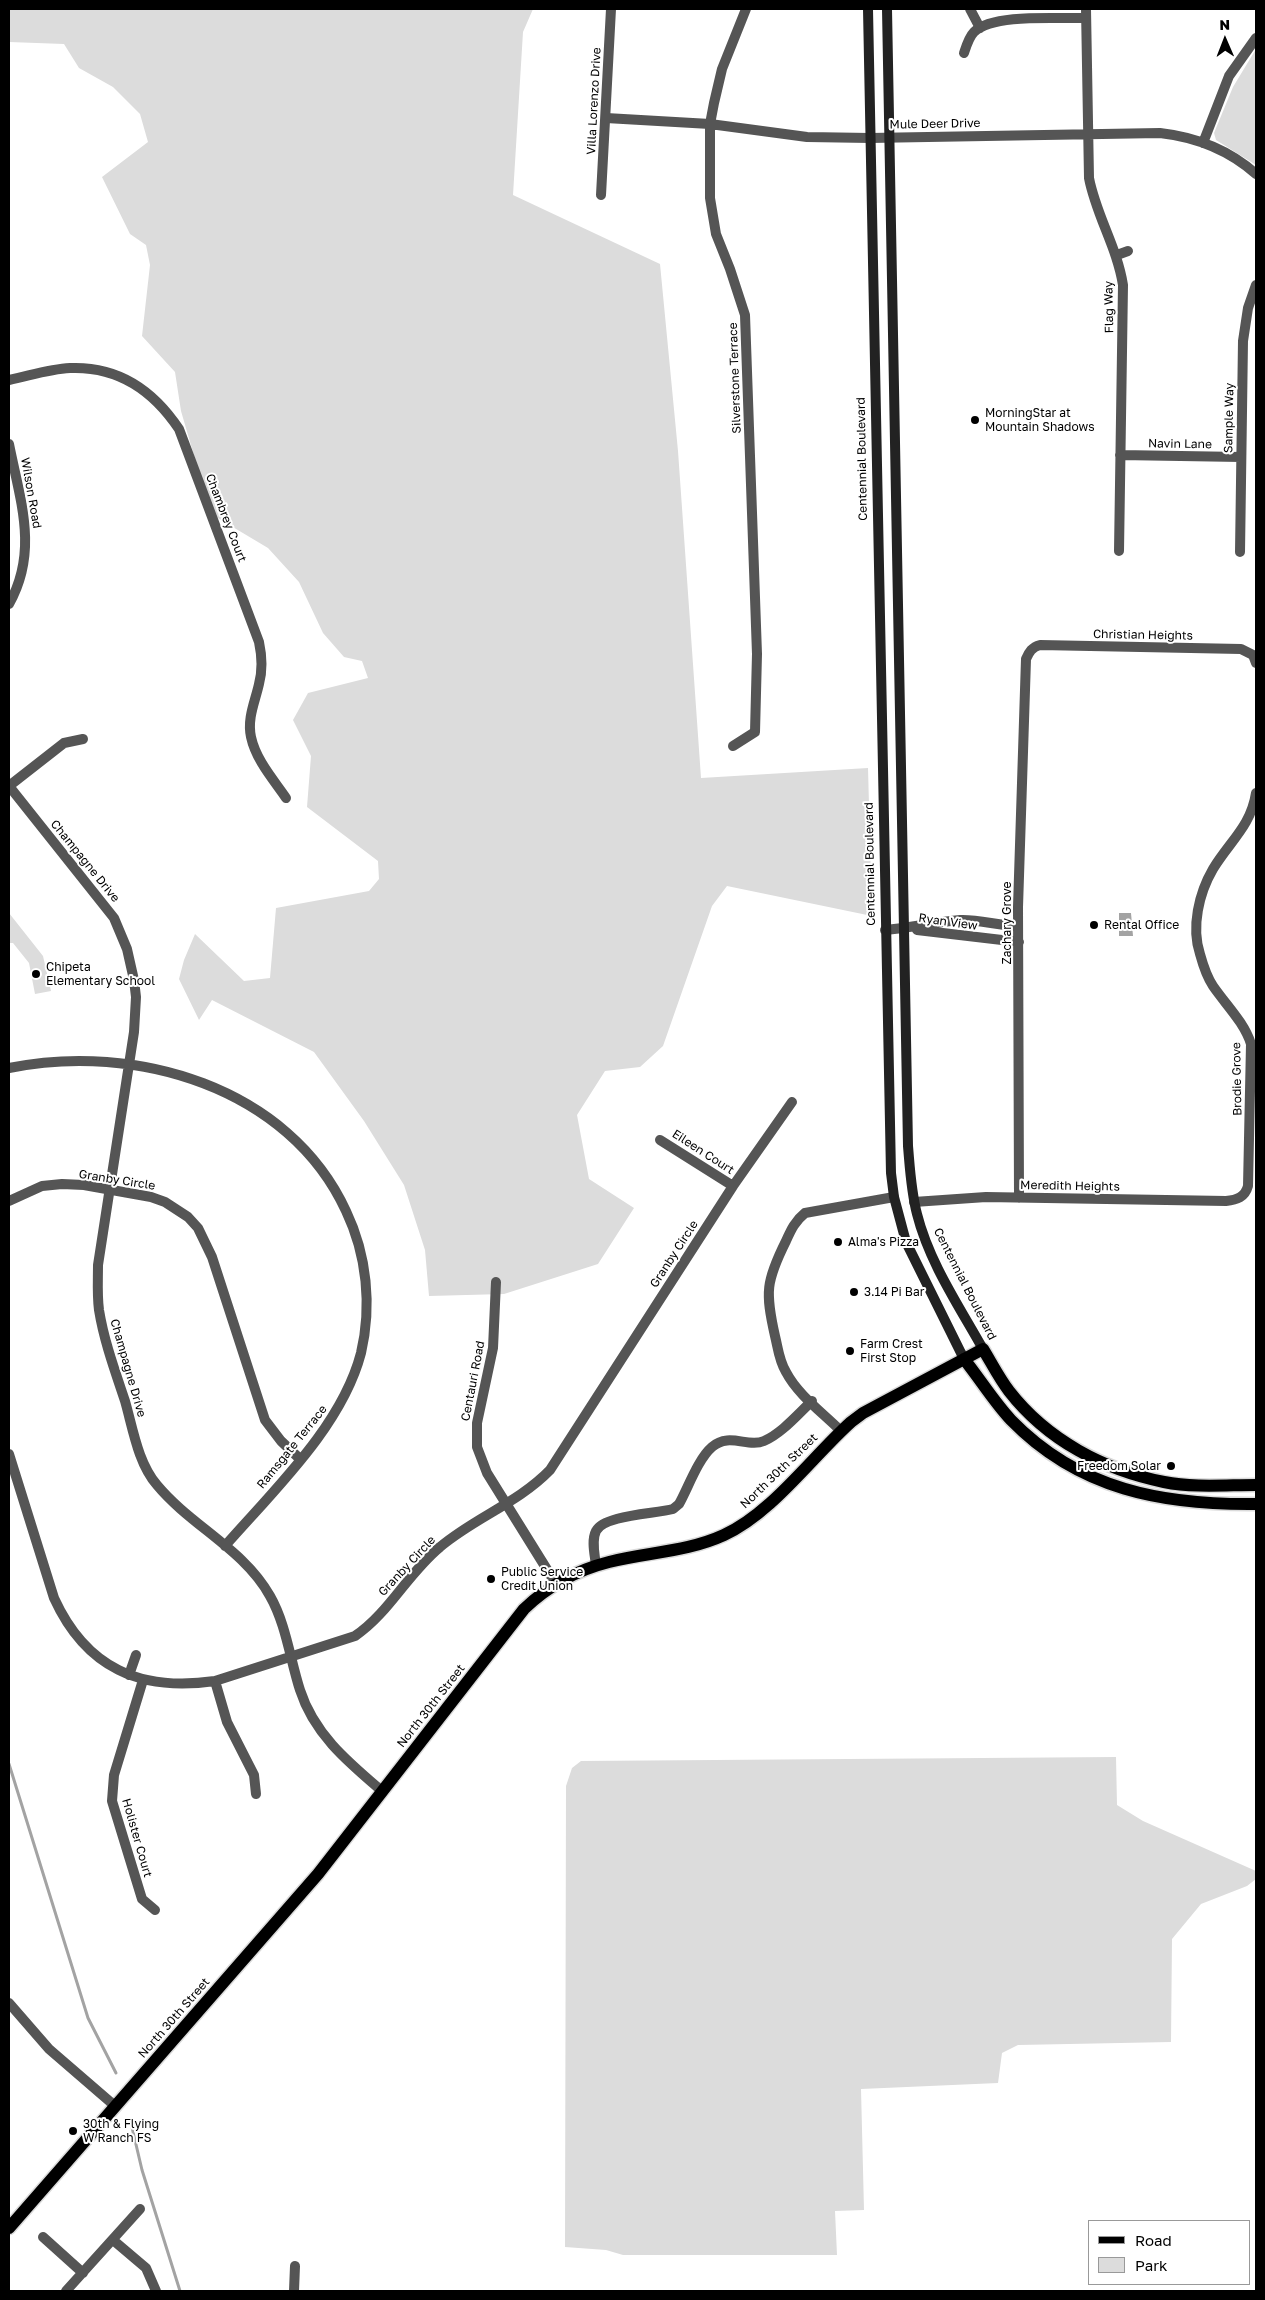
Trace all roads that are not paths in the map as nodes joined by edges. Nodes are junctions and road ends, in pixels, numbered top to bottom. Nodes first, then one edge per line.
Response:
1 (611, 9) edge
2 (746, 9) edge
3 (868, 9) edge
4 (887, 9) edge
5 (970, 9) edge
6 (1086, 13) edge
7 (980, 28) junction
8 (1256, 38) edge
9 (964, 54) dead end
10 (606, 118) junction
11 (710, 124) junction
12 (1088, 134) junction
13 (889, 137) junction
14 (870, 138) junction
15 (1203, 143) junction
16 (1256, 174) edge
17 (601, 196) dead end
18 (1128, 251) dead end
19 (1117, 256) junction
20 (1256, 286) edge
21 (9, 380) edge
22 (9, 444) edge
23 (1120, 456) junction
24 (1240, 457) junction
25 (1119, 551) dead end
26 (1240, 552) dead end
27 (9, 604) edge
28 (1031, 650) joint
29 (1254, 659) edge
30 (83, 739) dead end
31 (733, 746) dead end
32 (9, 786) edge
33 (1256, 793) edge
34 (286, 798) dead end
35 (1018, 926) junction
36 (904, 928) junction
37 (885, 930) junction
38 (1019, 942) junction
39 (129, 1064) junction
40 (9, 1068) edge
41 (792, 1102) dead end
42 (660, 1140) dead end
43 (733, 1186) junction
44 (110, 1190) junction
45 (894, 1197) junction
46 (1019, 1198) junction
47 (9, 1201) edge
48 (1226, 1201) joint
49 (914, 1202) junction
50 (496, 1282) dead end
51 (982, 1349) junction
52 (964, 1359) junction
53 (812, 1402) junction
54 (841, 1430) junction
55 (9, 1454) edge
56 (300, 1459) junction
57 (1256, 1485) edge
58 (506, 1504) junction
59 (1256, 1504) edge
60 (225, 1546) junction
61 (596, 1566) junction
62 (556, 1584) junction
63 (136, 1655) dead end
64 (291, 1656) junction
65 (129, 1675) junction
66 (143, 1680) junction
67 (215, 1681) junction
68 (382, 1791) junction
69 (256, 1794) dead end
70 (155, 1910) dead end
71 (9, 2002) edge
72 (116, 2106) junction
73 (140, 2209) dead end
74 (9, 2228) edge
75 (43, 2237) dead end
76 (113, 2240) junction
77 (295, 2266) dead end
78 (83, 2272) junction
79 (66, 2291) edge
80 (156, 2291) edge
81 (294, 2291) edge

1 - 10 street, Villa Lorenzo Drive
2 - 11 street, Silverstone Terrace
3 - 14 main road, Centennial Boulevard
4 - 13 main road, Centennial Boulevard
5 - 7 street
6 - 7 street
6 - 12 street, Flag Way
7 - 9 street
8 - 15 street
10 - 11 street, Mule Deer Drive
10 - 17 street, Villa Lorenzo Drive
11 - 14 street, Mule Deer Drive
11 - 31 street, Silverstone Terrace
12 - 13 street, Mule Deer Drive
12 - 15 street, Mule Deer Drive
12 - 19 street, Flag Way
13 - 14 street, Mule Deer Drive
13 - 36 main road, Centennial Boulevard
14 - 37 main road, Centennial Boulevard
15 - 16 street, Mule Deer Drive
18 - 19 street
19 - 23 street, Flag Way
20 - 24 street, Sample Way
21 - 34 street, Chambrey Court
22 - 27 street, Wilson Road
23 - 24 street, Navin Lane
23 - 25 street, Flag Way
24 - 26 street, Sample Way
28 - 29 street, Christian Heights
28 - 35 street, Zachary Grove
30 - 32 street
32 - 39 street, Champagne Drive
33 - 48 street, Brodie Grove
35 - 36 street, Ryan View
35 - 38 street, Zachary Grove
36 - 37 street, Ryan View
36 - 38 street, Ryan View
36 - 49 main road, Centennial Boulevard
37 - 45 main road, Centennial Boulevard
38 - 46 street, Zachary Grove
39 - 40 street, Ramsgate Terrace
39 - 44 street, Champagne Drive
39 - 56 street, Ramsgate Terrace
41 - 43 street, Granby Circle
42 - 43 street, Eileen Court
43 - 58 street, Granby Circle
44 - 47 street, Granby Circle
44 - 56 street, Granby Circle
44 - 60 street, Champagne Drive
45 - 52 main road, Centennial Boulevard
45 - 53 street
46 - 48 street, Meredith Heights
46 - 49 street, Meredith Heights
49 - 51 main road, Centennial Boulevard
50 - 58 street, Centauri Road
51 - 52 main road, North 30th Street
51 - 57 main road, Centennial Boulevard
52 - 54 main road, North 30th Street
52 - 59 main road, Centennial Boulevard
53 - 54 street
53 - 61 street
54 - 61 main road, North 30th Street
55 - 65 street, Granby Circle
56 - 60 street, Ramsgate Terrace
58 - 62 street, Centauri Road
58 - 64 street, Granby Circle
60 - 64 street, Champagne Drive
61 - 62 main road, North 30th Street
62 - 68 main road, North 30th Street
63 - 65 street
64 - 67 street, Granby Circle
64 - 68 street, Champagne Drive
65 - 66 street, Granby Circle
66 - 67 street, Granby Circle
66 - 70 street, Holister Court
67 - 69 street
68 - 72 main road, North 30th Street
71 - 72 street
72 - 74 main road, North 30th Street
73 - 76 street
75 - 78 street
76 - 78 street
76 - 80 street
77 - 81 street
78 - 79 street

